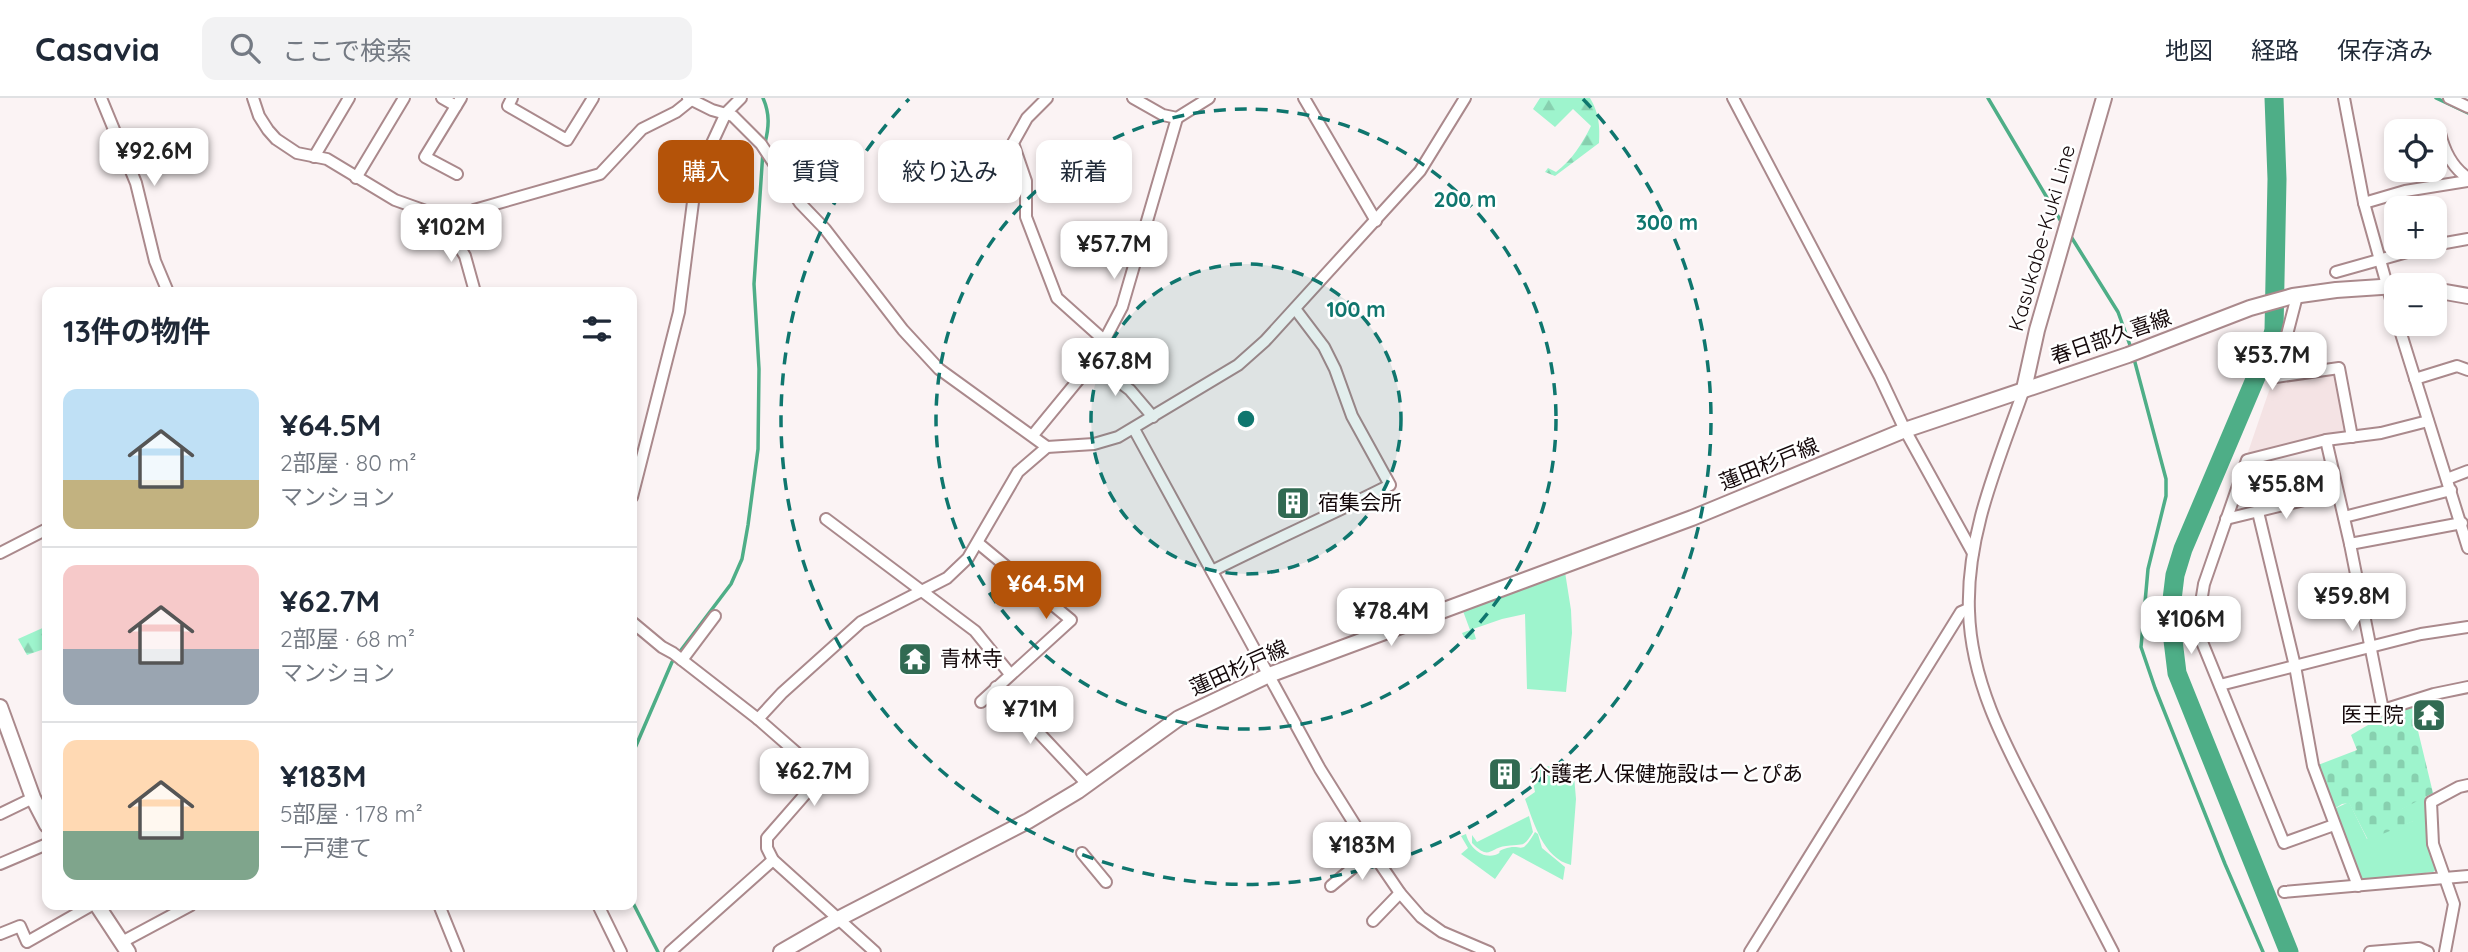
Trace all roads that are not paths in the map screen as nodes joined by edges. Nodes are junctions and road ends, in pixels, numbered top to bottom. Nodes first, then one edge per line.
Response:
1 (101, 98) edge
2 (253, 98) edge
3 (349, 98) edge
4 (404, 98) edge
5 (442, 98) edge
6 (512, 98) edge
7 (593, 98) edge
8 (741, 98) edge
9 (1047, 98) edge
10 (1133, 98) edge
11 (1209, 98) edge
12 (1304, 98) edge
13 (1465, 98) edge
14 (1733, 98) edge
15 (2104, 98) edge
16 (2344, 98) edge
17 (2449, 98) edge
18 (690, 99) edge
19 (458, 102) edge
20 (2468, 107) edge
21 (726, 113) junction
22 (1177, 118) junction
23 (2447, 153) edge
24 (314, 157) junction
25 (457, 174) dead end
26 (355, 178) junction
27 (2468, 179) edge
28 (2364, 203) junction
29 (1376, 221) junction
30 (448, 228) junction
31 (2468, 239) edge
32 (2447, 243) edge
33 (2384, 258) edge
34 (2379, 259) junction
35 (2336, 272) dead end
36 (2385, 273) edge
37 (166, 287) edge
38 (474, 287) edge
39 (2384, 287) edge
40 (2447, 292) edge
41 (2295, 296) junction
42 (2468, 296) edge
43 (1296, 310) junction
44 (2402, 336) edge
45 (1104, 341) junction
46 (1093, 362) junction
47 (2468, 370) edge
48 (2415, 379) junction
49 (2024, 390) junction
50 (1153, 417) junction
51 (2428, 421) junction
52 (1134, 429) junction
53 (1905, 430) junction
54 (1033, 435) junction
55 (2352, 437) junction
56 (2326, 440) junction
57 (1047, 447) junction
58 (2468, 471) edge
59 (637, 477) edge
60 (2449, 484) junction
61 (2337, 492) junction
62 (2258, 512) junction
63 (2344, 517) junction
64 (826, 519) dead end
65 (2226, 519) junction
66 (2462, 523) junction
67 (42, 532) edge
68 (978, 543) junction
69 (2350, 544) junction
70 (2468, 548) edge
71 (0, 553) edge
72 (1973, 553) junction
73 (1212, 571) junction
74 (922, 591) junction
75 (1968, 609) junction
76 (715, 616) dead end
77 (637, 626) edge
78 (2468, 626) edge
79 (2371, 647) junction
80 (682, 660) junction
81 (2295, 666) junction
82 (1010, 674) junction
83 (1269, 675) junction
84 (2220, 685) junction
85 (996, 687) junction
86 (2468, 687) edge
87 (981, 702) dead end
88 (0, 707) edge
89 (758, 719) junction
90 (1087, 784) junction
91 (2468, 785) edge
92 (33, 798) junction
93 (0, 814) edge
94 (42, 815) edge
95 (2334, 825) junction
96 (42, 846) edge
97 (1372, 852) junction
98 (1082, 853) dead end
99 (774, 860) junction
100 (0, 864) edge
101 (2468, 876) edge
102 (2445, 878) junction
103 (1106, 882) dead end
104 (2358, 886) junction
105 (1331, 887) dead end
106 (2284, 892) dead end
107 (1400, 893) junction
108 (86, 910) edge
109 (99, 910) edge
110 (183, 910) edge
111 (441, 910) edge
112 (600, 910) edge
113 (840, 918) junction
114 (1373, 921) dead end
115 (0, 934) edge
116 (125, 947) edge
117 (458, 952) edge
118 (621, 952) edge
119 (670, 952) edge
120 (781, 952) edge
121 (875, 952) edge
122 (1489, 952) edge
123 (1750, 952) edge
124 (2113, 952) edge
125 (2370, 952) edge
126 (2428, 952) edge
127 (2445, 952) edge

1 - 37 street
2 - 24 street
3 - 24 street
4 - 26 street
5 - 19 street
6 - 7 street
8 - 21 street
9 - 45 street
10 - 22 street
11 - 22 street
12 - 29 street
13 - 29 street
14 - 53 street
15 - 49 main road, Kasukabe-Kuki Line
16 - 28 street
17 - 20 street
18 - 21 street
18 - 30 street
19 - 25 street
21 - 54 street
21 - 59 street
22 - 45 street
23 - 27 street
24 - 26 street
26 - 30 street
27 - 28 street
28 - 34 street
29 - 43 street
30 - 38 street
31 - 32 street
33 - 34 street
34 - 35 street
34 - 36 street
39 - 41 main road
40 - 42 main road
41 - 49 main road, 春日部久喜線
41 - 55 street
43 - 50 street
43 - 73 street
44 - 48 street
45 - 46 street
46 - 50 street
46 - 54 street
47 - 48 street
48 - 51 street
49 - 53 main road, 蓮田杉戸線
49 - 72 street
50 - 52 street
51 - 55 street
51 - 60 street
52 - 57 street
52 - 73 street
53 - 72 street
53 - 83 main road, 蓮田杉戸線
54 - 57 street
55 - 56 street
56 - 61 street
56 - 65 street
57 - 68 street
58 - 60 street
60 - 63 street
60 - 66 street
61 - 62 street
61 - 63 street
62 - 65 street
62 - 81 street
63 - 69 street
64 - 74 street
65 - 84 street
66 - 69 street
66 - 70 street
67 - 71 street
68 - 74 street
68 - 82 street
69 - 79 street
72 - 75 street
73 - 83 street
74 - 82 street
74 - 89 street
75 - 123 street
75 - 124 street
76 - 80 street
77 - 80 street
78 - 79 street
79 - 81 street
79 - 86 street
80 - 89 street
81 - 84 street
81 - 95 street
82 - 85 street
83 - 90 main road, 蓮田杉戸線
83 - 97 street
84 - 95 street
85 - 87 street
85 - 90 street
88 - 92 main road
89 - 99 street
90 - 113 main road, 蓮田杉戸線
91 - 102 street
92 - 93 street
92 - 94 main road
95 - 104 street
96 - 100 street
97 - 105 street
97 - 107 street
98 - 103 street
99 - 113 street
99 - 119 street
101 - 102 street
102 - 104 street
102 - 127 street
104 - 106 street
107 - 114 street
107 - 122 street
108 - 115 street
109 - 116 main road
110 - 116 street
111 - 117 street
112 - 118 street
113 - 120 main road, 蓮田杉戸線
113 - 121 street
125 - 126 street

